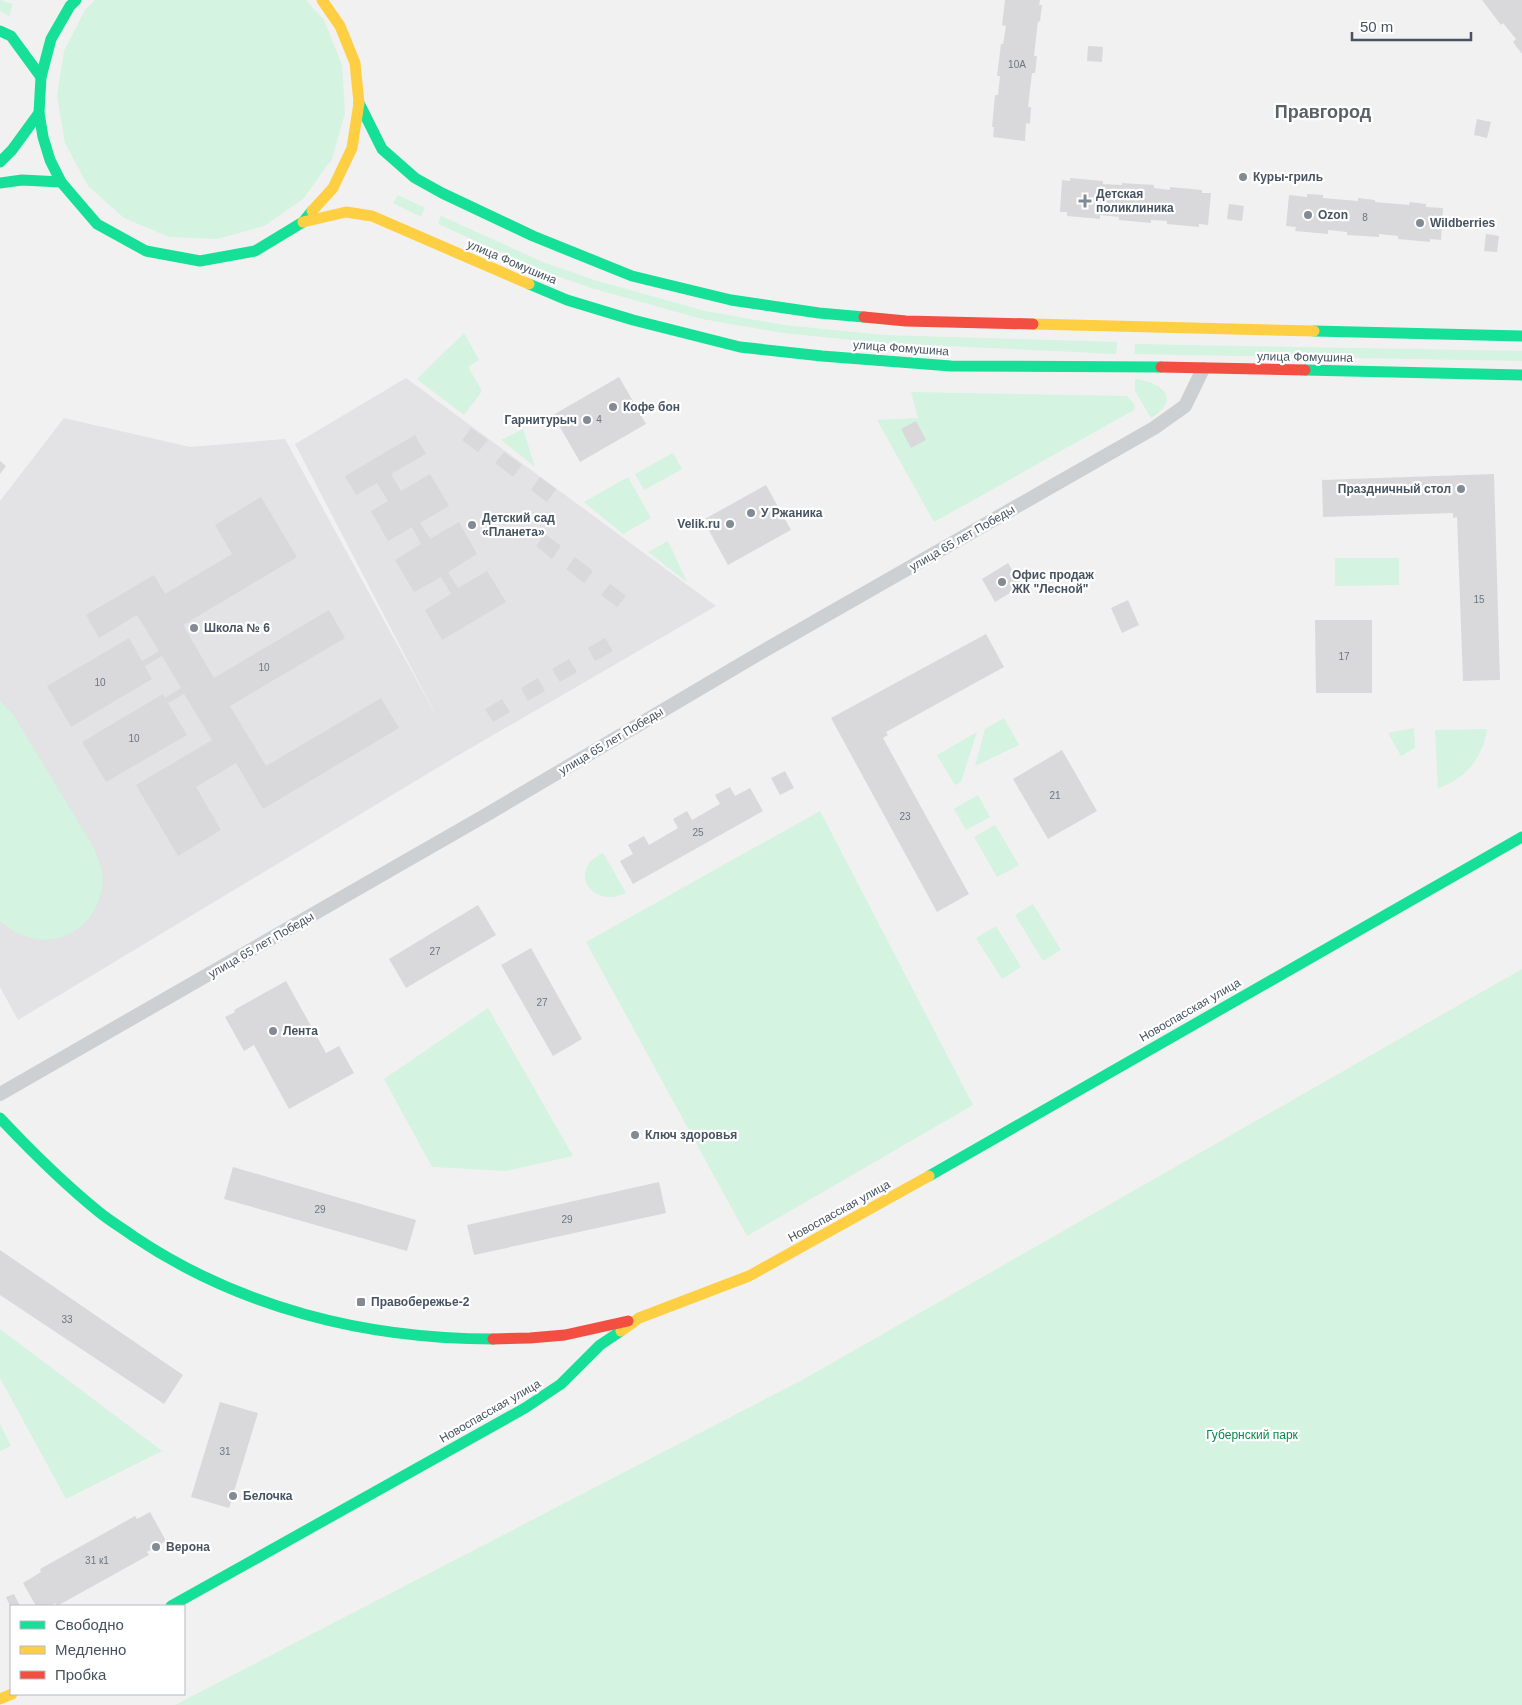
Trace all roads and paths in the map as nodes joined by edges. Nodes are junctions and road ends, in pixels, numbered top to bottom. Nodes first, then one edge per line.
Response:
1 (76, 0) edge
2 (322, 0) edge
3 (0, 31) edge
4 (41, 77) junction
5 (359, 103) junction
6 (40, 113) junction
7 (0, 162) edge
8 (61, 182) junction
9 (0, 183) edge
10 (303, 222) junction
11 (1522, 336) edge
12 (1203, 369) junction
13 (1522, 375) edge
14 (1522, 837) edge
15 (0, 1094) edge
16 (0, 1118) edge
17 (639, 1318) junction
18 (173, 1605) edge

1 - 4 main road
2 - 5 main road
3 - 4 main road
4 - 6 main road
5 - 10 main road
5 - 11 main road, улица Фомушина
6 - 7 main road
6 - 8 main road
8 - 9 main road
8 - 10 main road
10 - 12 main road, улица Фомушина
12 - 13 main road, улица Фомушина
12 - 15 street, улица 65 лет Победы
14 - 17 main road, Новоспасская улица
16 - 17 main road
17 - 18 main road, Новоспасская улица

